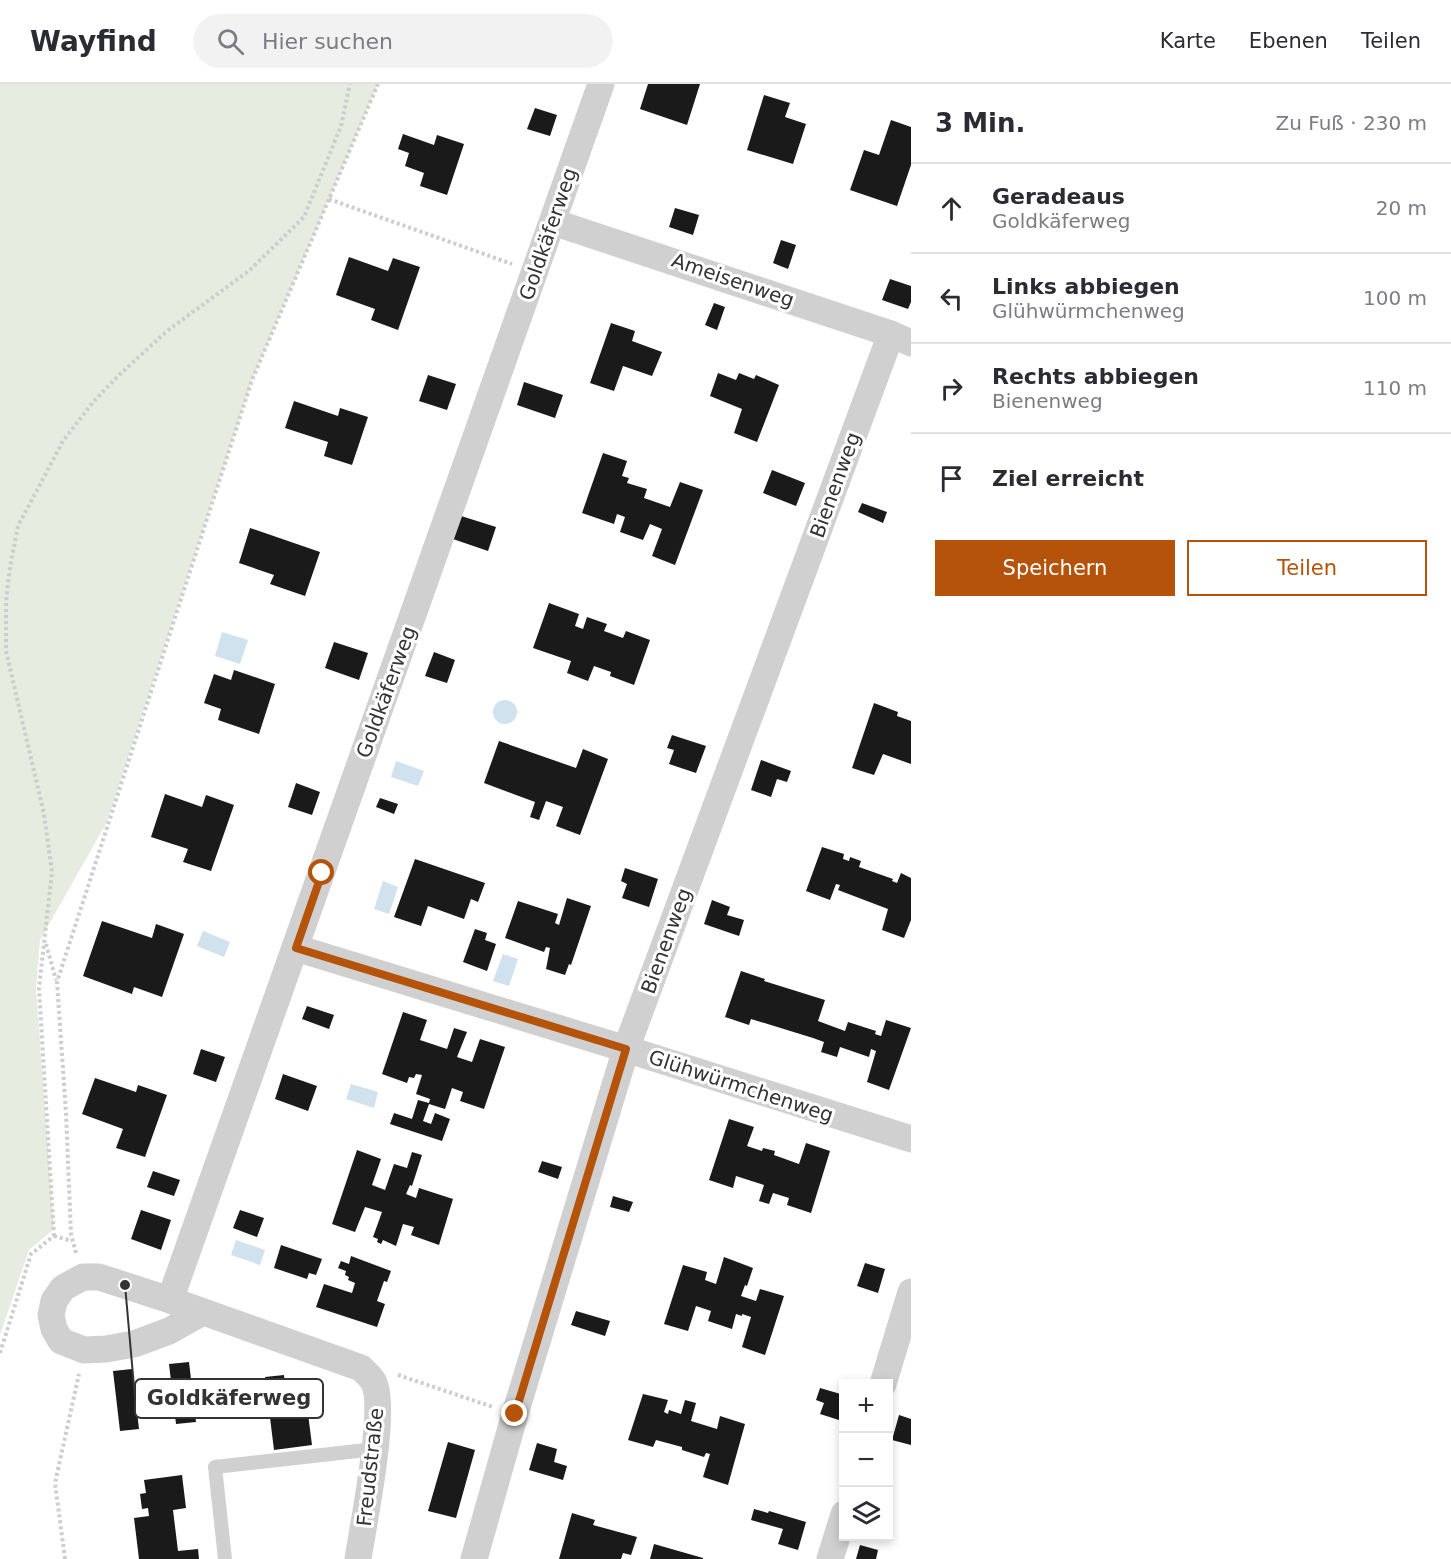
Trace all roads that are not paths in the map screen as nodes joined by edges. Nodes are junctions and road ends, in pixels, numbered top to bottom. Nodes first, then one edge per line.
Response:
1 (601, 84) edge
2 (553, 222) junction
3 (901, 339) edge
4 (296, 948) junction
5 (626, 1049) junction
6 (911, 1139) edge
7 (911, 1292) edge
8 (170, 1300) junction
9 (202, 1312) junction
10 (884, 1379) edge
11 (375, 1449) junction
12 (839, 1528) edge
13 (363, 1558) edge
14 (225, 1559) edge
15 (474, 1559) edge
16 (830, 1559) edge

1 - 2 street, Goldkäferweg
2 - 3 street, Ameisenweg
2 - 4 street, Goldkäferweg
3 - 5 street, Bienenweg
4 - 5 street, Glühwürmchenweg
4 - 8 street, Goldkäferweg
5 - 6 street, Glühwürmchenweg
5 - 15 street, Bienenweg
7 - 10 street
8 - 9 street, Freudstraße
8 - 9 street, Freudstraße
9 - 11 street, Freudstraße
11 - 13 street, Freudstraße
11 - 14 lane
12 - 16 street

